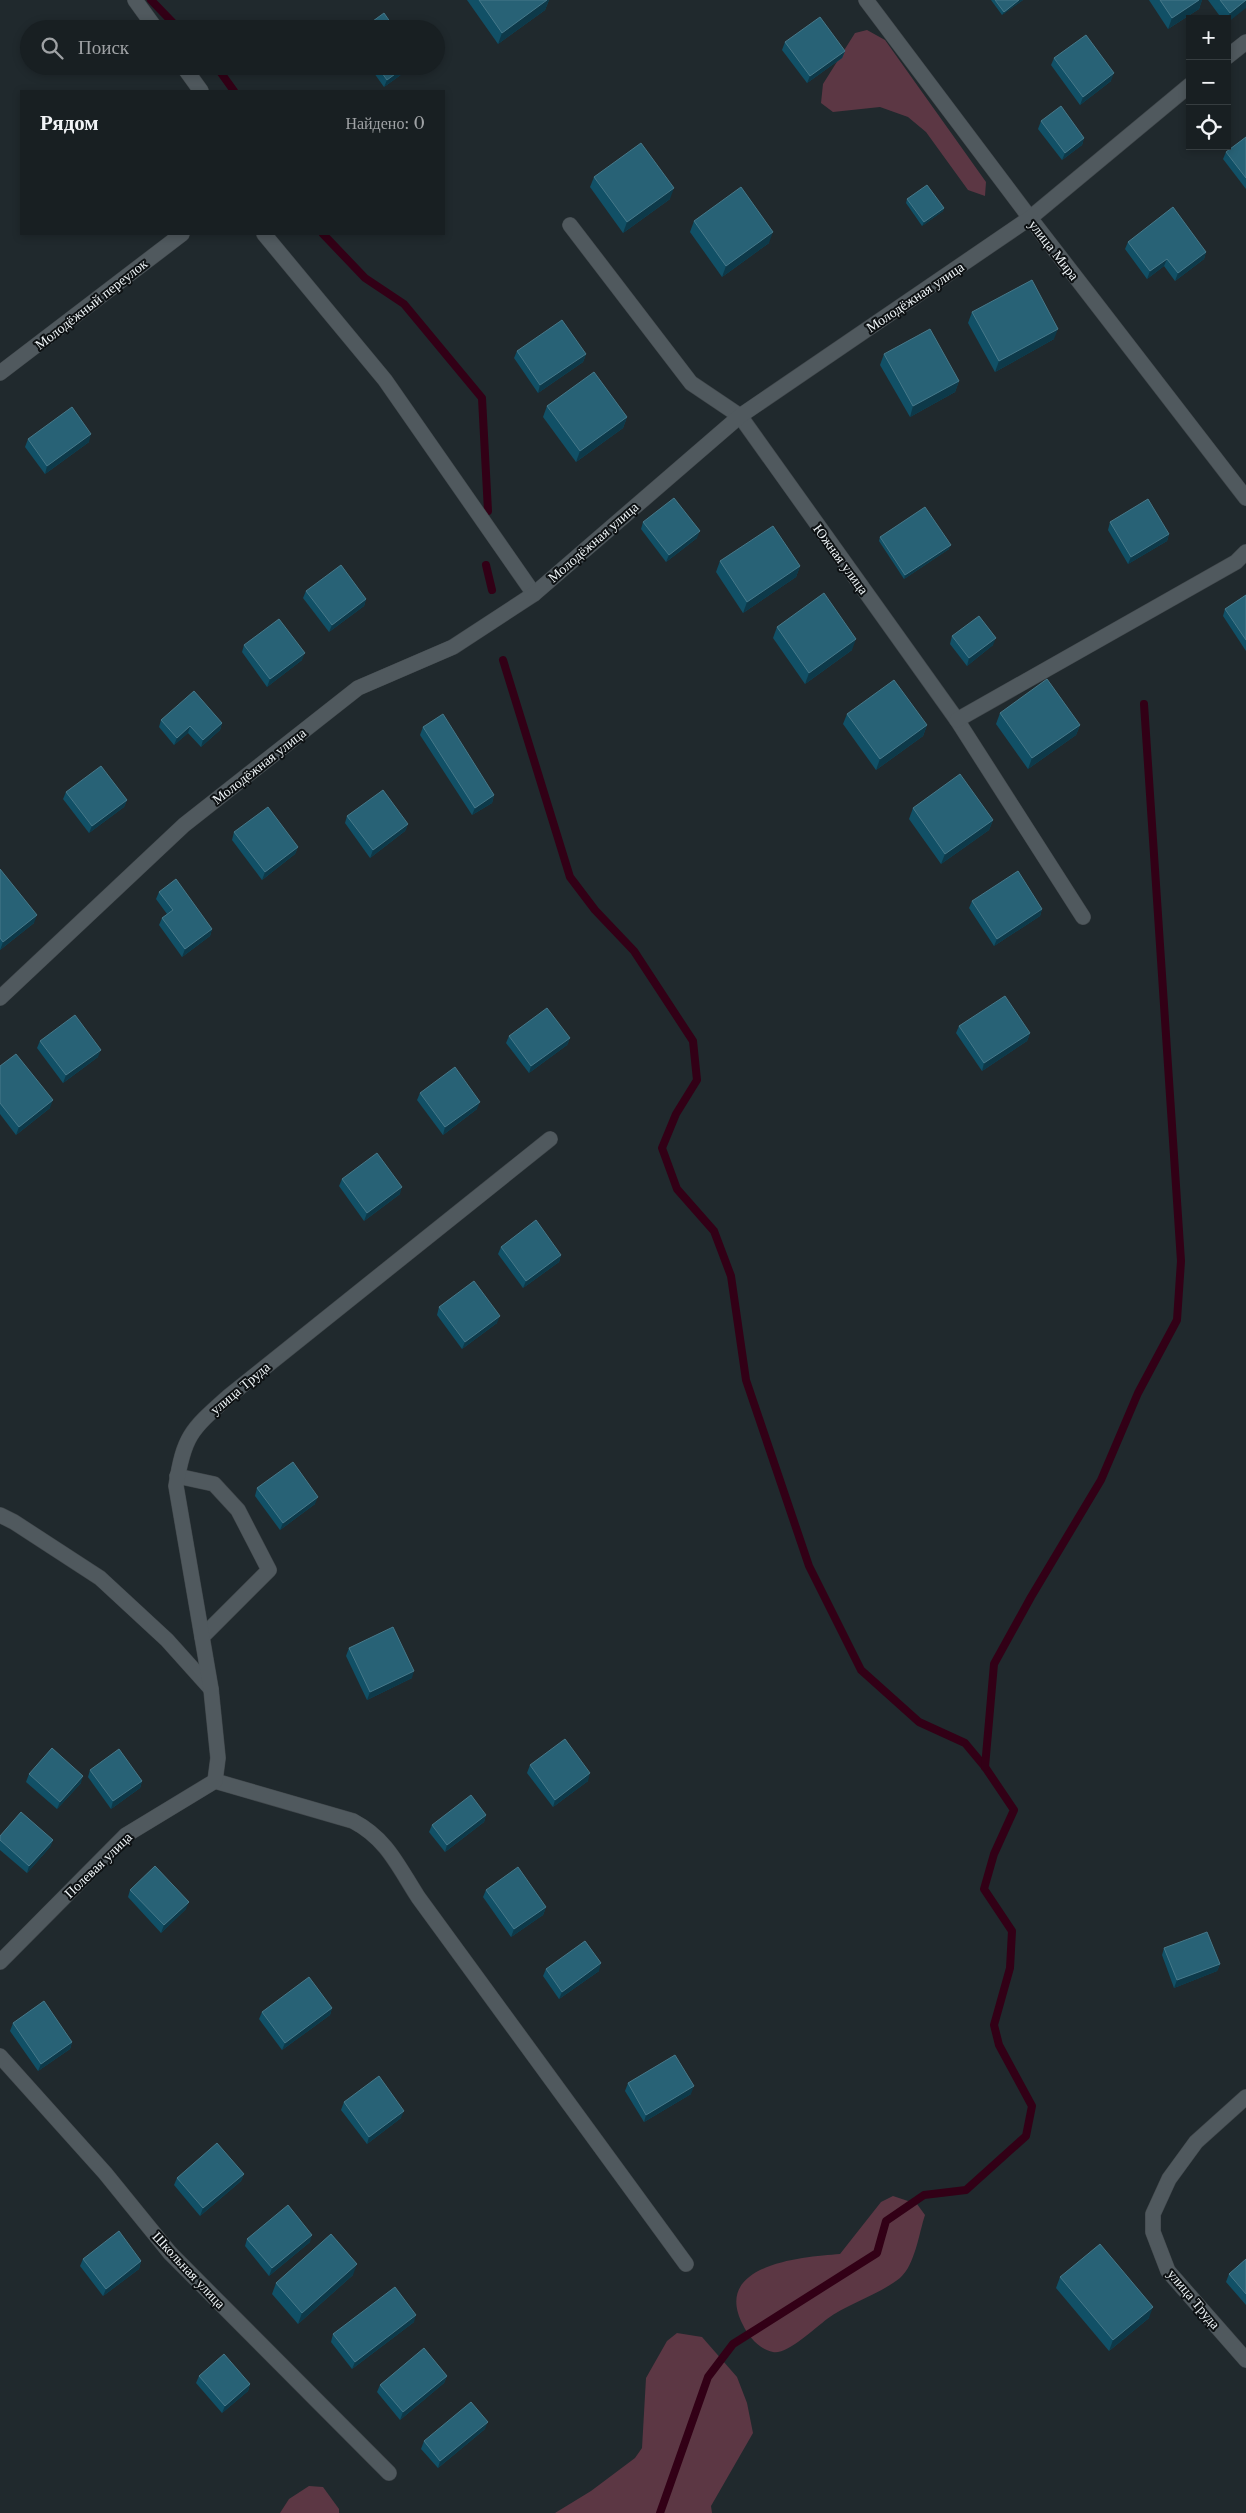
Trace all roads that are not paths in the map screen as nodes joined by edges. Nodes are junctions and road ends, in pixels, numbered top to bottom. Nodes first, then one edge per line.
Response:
1 (135, 0) edge
2 (866, 0) edge
3 (149, 20) edge
4 (1246, 42) edge
5 (1231, 53) edge
6 (189, 75) edge
7 (1186, 88) edge
8 (200, 90) edge
9 (1030, 218) junction
10 (570, 226) dead end
11 (181, 235) edge
12 (265, 235) edge
13 (2, 367) edge
14 (740, 416) junction
15 (1246, 498) edge
16 (1246, 552) edge
17 (534, 594) junction
18 (956, 720) junction
19 (1084, 917) dead end
20 (0, 998) edge
21 (550, 1138) dead end
22 (177, 1476) junction
23 (0, 1515) edge
24 (202, 1637) junction
25 (211, 1689) junction
26 (215, 1781) junction
27 (0, 1962) edge
28 (0, 2056) edge
29 (1246, 2096) edge
30 (686, 2264) dead end
31 (1246, 2360) edge
32 (389, 2474) dead end

1 - 3 street
2 - 9 street, улица Мира
4 - 5 street
6 - 8 street
7 - 9 street, Молодёжная улица
9 - 14 street, Молодёжная улица
9 - 15 street, улица Мира
10 - 14 street, Южная улица
11 - 13 street, Молодёжный переулок
12 - 17 street
14 - 17 street, Молодёжная улица
14 - 18 street, Южная улица
16 - 18 street
17 - 20 street, Молодёжная улица
18 - 19 street, Южная улица
21 - 22 street, улица Труда
22 - 24 street, улица Труда
22 - 24 street
23 - 25 street
24 - 25 street, улица Труда
25 - 26 street, улица Труда
26 - 27 street, Полевая улица
26 - 30 street
28 - 32 street, Школьная улица
29 - 31 street, улица Труда

